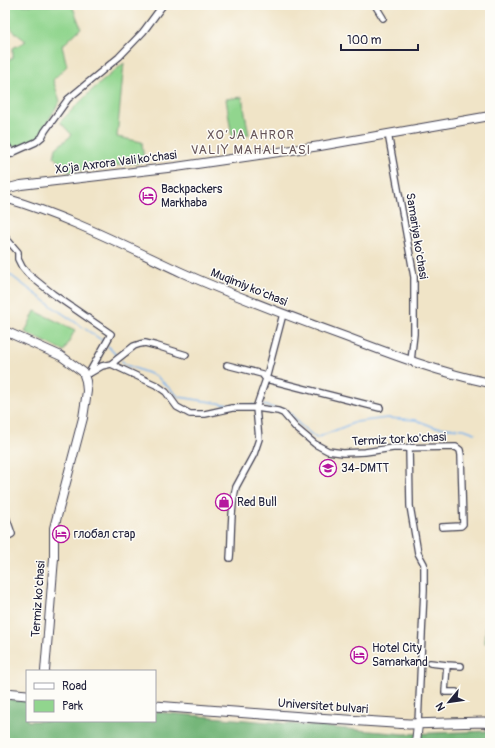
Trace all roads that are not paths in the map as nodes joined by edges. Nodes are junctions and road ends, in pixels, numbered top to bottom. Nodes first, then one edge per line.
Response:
1 (163, 5) edge
2 (375, 5) edge
3 (383, 18) dead end
4 (490, 116) edge
5 (389, 133) junction
6 (5, 142) edge
7 (12, 154) junction
8 (5, 156) edge
9 (5, 189) edge
10 (5, 198) edge
11 (5, 237) edge
12 (283, 314) junction
13 (5, 331) edge
14 (186, 355) dead end
15 (411, 361) junction
16 (111, 364) junction
17 (227, 365) dead end
18 (87, 375) junction
19 (266, 379) junction
20 (490, 383) edge
21 (256, 408) junction
22 (380, 408) dead end
23 (409, 448) junction
24 (5, 514) edge
25 (442, 527) dead end
26 (5, 538) edge
27 (230, 558) dead end
28 (430, 663) dead end
29 (447, 665) junction
30 (461, 666) dead end
31 (45, 670) edge
32 (456, 692) dead end
33 (5, 693) edge
34 (26, 695) edge
35 (156, 706) edge
36 (488, 722) edge
37 (418, 724) junction
38 (416, 743) edge

1 - 7 street
2 - 3 street
4 - 5 main road, Xo'ja Axrora Vali ko'chasi
5 - 9 main road, Xo'ja Axrora Vali ko'chasi
5 - 15 street, Samariya ko'chasi
6 - 7 street
7 - 8 street
10 - 12 main road, Muqimiy ko'chasi
11 - 18 street
12 - 15 main road, Muqimiy ko'chasi
12 - 19 street
13 - 18 main road
14 - 16 street
15 - 20 main road, Muqimiy ko'chasi
16 - 18 street
16 - 21 street, Termiz tor ko'chasi
17 - 19 street
18 - 31 main road, Termiz ko'chasi
19 - 21 street
19 - 22 street
21 - 23 street, Termiz tor ko'chasi
21 - 27 street
23 - 25 street, Termiz tor ko'chasi
23 - 37 street
24 - 26 street
28 - 29 street
29 - 30 street
29 - 32 street
33 - 34 main road
35 - 37 main road, Universitet bulvari
36 - 37 main road, Universitet bulvari
37 - 38 main road

